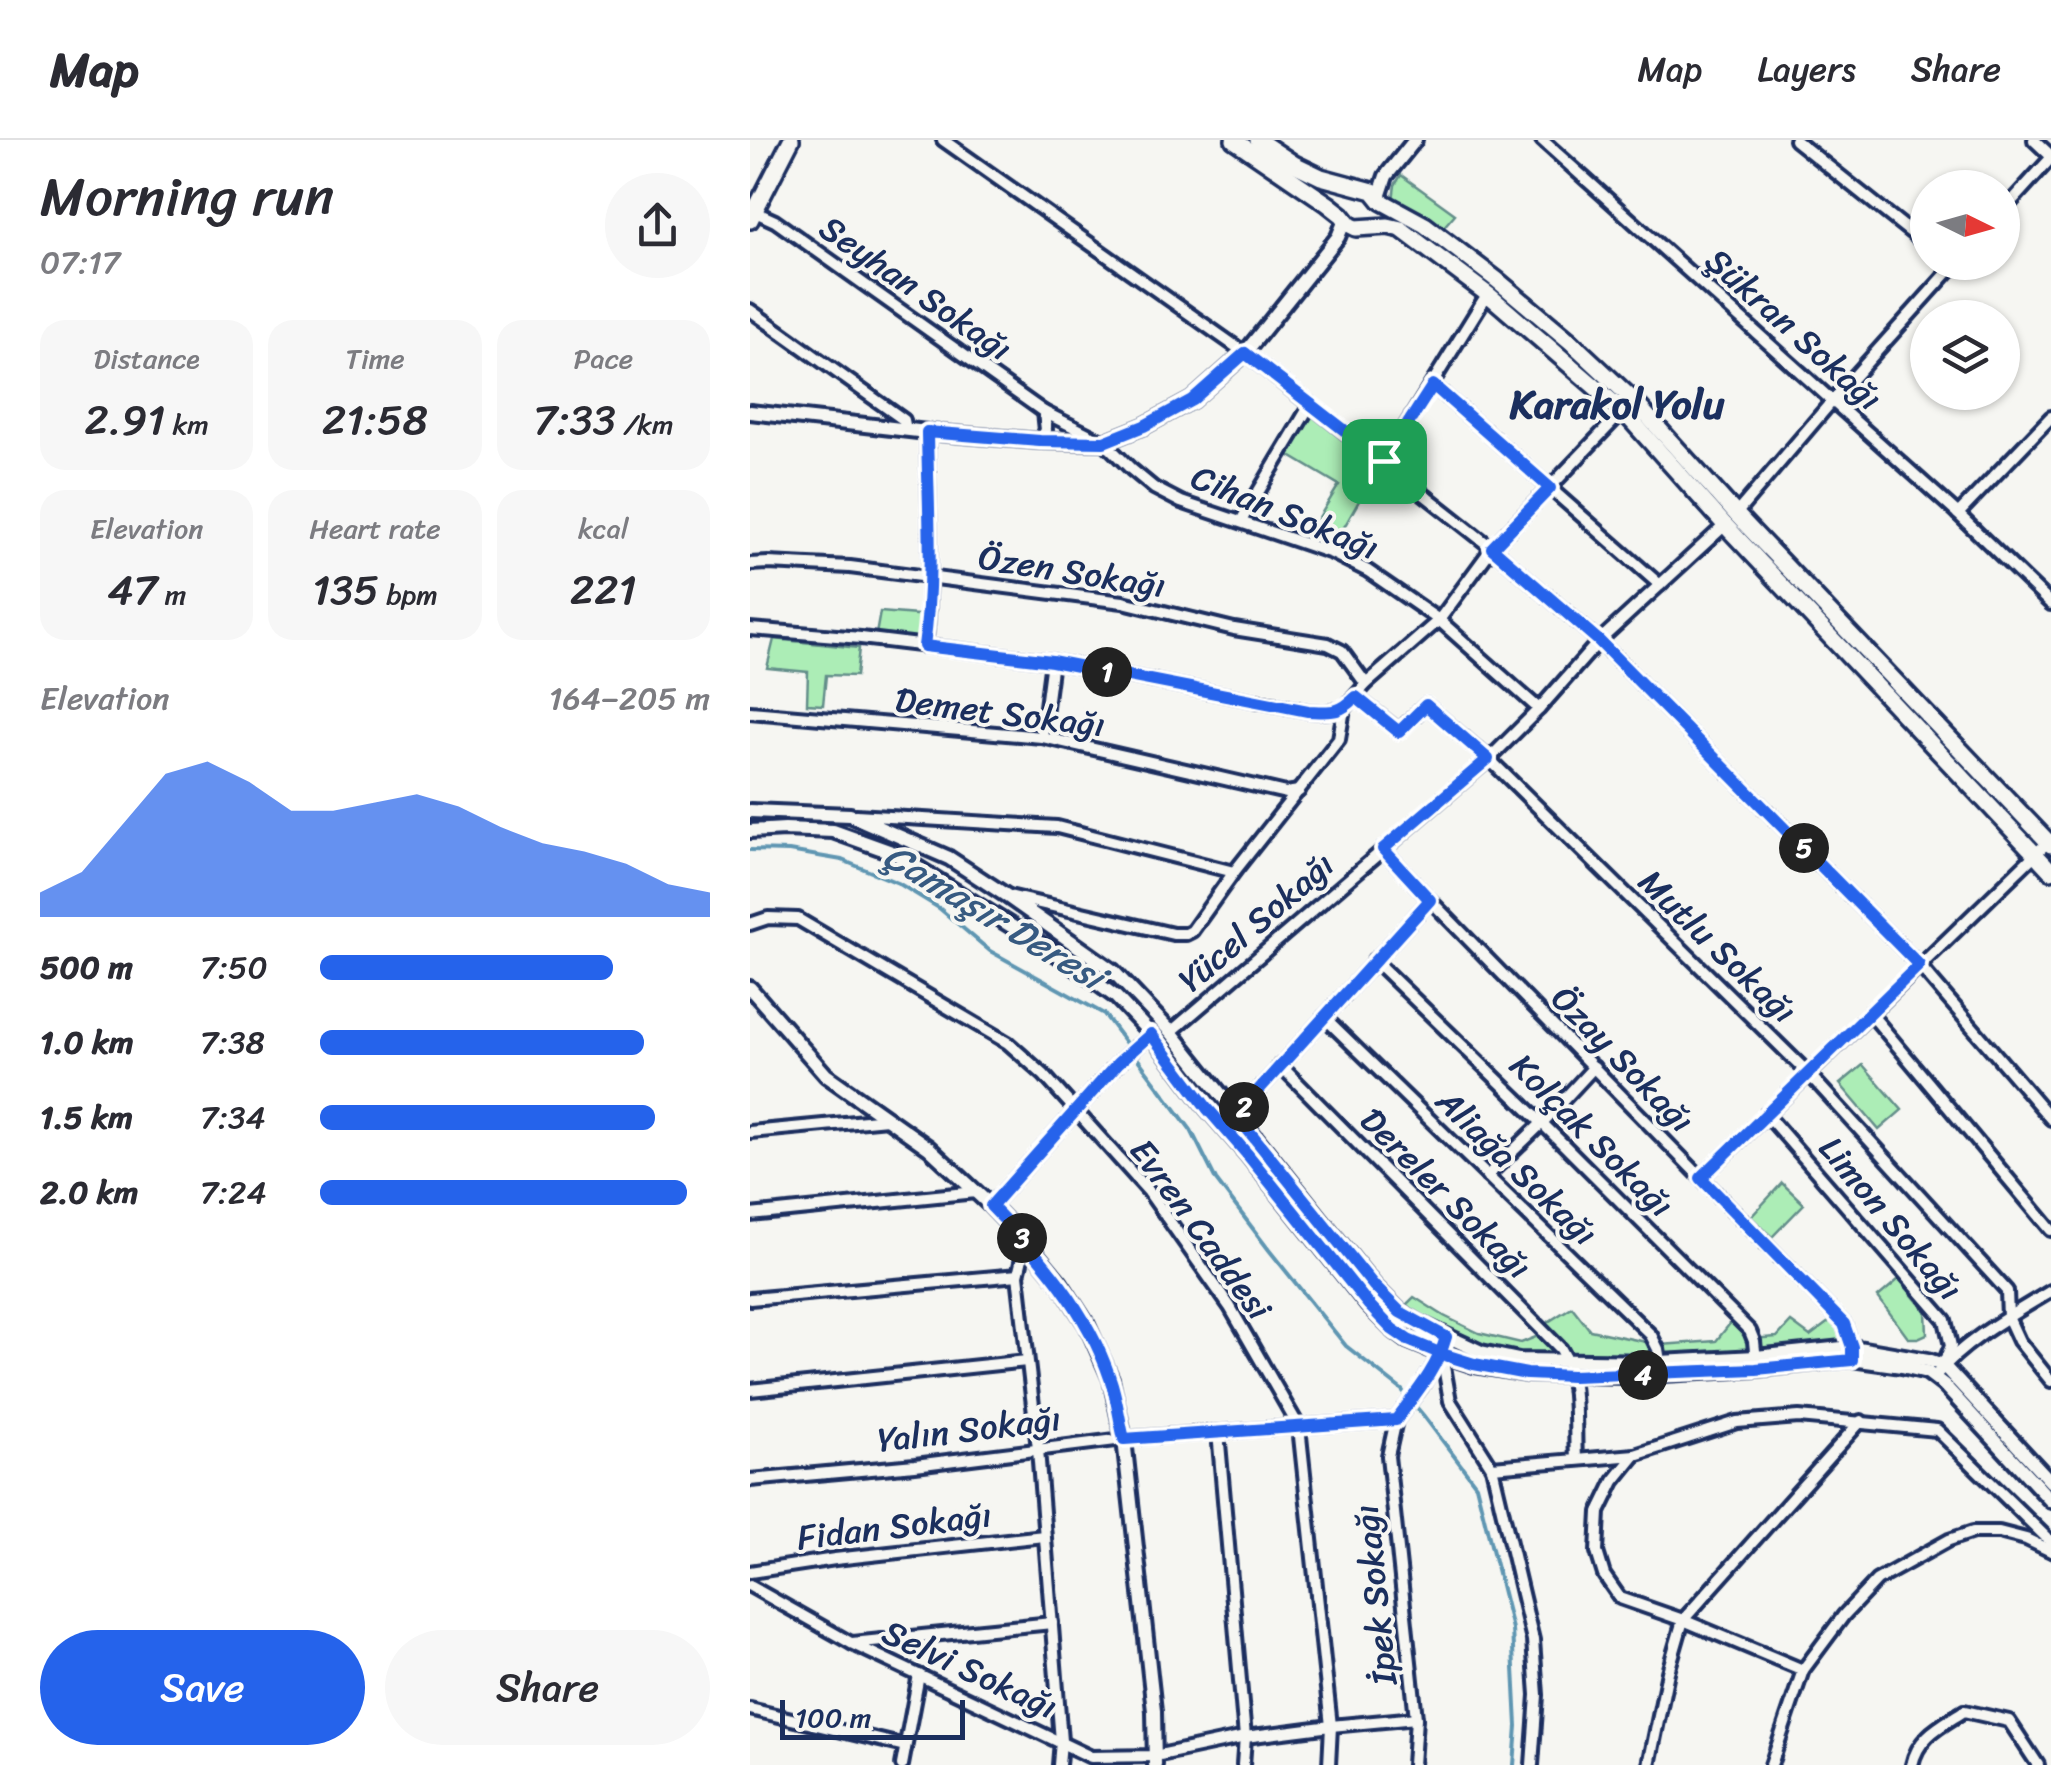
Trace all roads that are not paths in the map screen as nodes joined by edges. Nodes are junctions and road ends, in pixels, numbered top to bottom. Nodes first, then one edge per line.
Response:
1 (790, 140) edge
2 (943, 140) edge
3 (1234, 140) edge
4 (1258, 140) edge
5 (1414, 140) edge
6 (1542, 140) edge
7 (1795, 140) edge
8 (2034, 140) edge
9 (2051, 157) edge
10 (2020, 192) edge
11 (1372, 193) junction
12 (752, 214) edge
13 (1352, 223) junction
14 (1910, 232) edge
15 (1939, 280) edge
16 (1490, 296) junction
17 (750, 310) edge
18 (1245, 353) junction
19 (1433, 385) junction
20 (1833, 400) junction
21 (1310, 406) junction
22 (1623, 411) junction
23 (750, 412) edge
24 (1044, 412) junction
25 (2051, 417) edge
26 (906, 430) junction
27 (927, 432) junction
28 (1040, 441) junction
29 (1104, 442) junction
30 (1384, 461) junction
31 (1550, 488) junction
32 (1958, 514) junction
33 (1730, 520) junction
34 (1240, 521) junction
35 (1492, 548) junction
36 (750, 564) edge
37 (930, 578) junction
38 (1660, 584) junction
39 (2051, 604) edge
40 (1439, 620) junction
41 (750, 629) edge
42 (1599, 641) junction
43 (924, 646) junction
44 (1052, 661) junction
45 (1366, 684) junction
46 (1356, 697) junction
47 (1344, 709) junction
48 (1540, 709) junction
49 (750, 712) edge
50 (1042, 737) junction
51 (1488, 759) junction
52 (1299, 791) junction
53 (750, 810) edge
54 (850, 815) junction
55 (750, 831) edge
56 (2046, 844) edge
57 (1383, 849) junction
58 (2051, 871) edge
59 (1234, 872) junction
60 (1007, 896) junction
61 (1430, 900) junction
62 (750, 924) edge
63 (1374, 960) junction
64 (1919, 965) junction
65 (753, 990) edge
66 (1870, 1013) junction
67 (1324, 1018) junction
68 (1172, 1032) junction
69 (1147, 1037) junction
70 (1280, 1064) junction
71 (1594, 1068) junction
72 (1808, 1072) junction
73 (1077, 1112) junction
74 (1766, 1114) junction
75 (1236, 1115) junction
76 (887, 1119) junction
77 (2051, 1119) edge
78 (1542, 1123) junction
79 (750, 1132) edge
80 (1487, 1176) junction
81 (1701, 1178) junction
82 (976, 1192) junction
83 (991, 1206) junction
84 (750, 1215) edge
85 (2051, 1230) edge
86 (1026, 1242) junction
87 (1018, 1275) junction
88 (2051, 1291) edge
89 (750, 1300) edge
90 (2008, 1317) junction
91 (1446, 1337) junction
92 (1852, 1353) junction
93 (1442, 1354) junction
94 (1027, 1361) junction
95 (1756, 1363) junction
96 (1661, 1368) junction
97 (1570, 1370) junction
98 (1939, 1371) junction
99 (2051, 1381) edge
100 (750, 1390) edge
101 (1396, 1420) junction
102 (1861, 1422) junction
103 (1299, 1427) junction
104 (1218, 1432) junction
105 (1124, 1439) junction
106 (1038, 1450) junction
107 (1635, 1454) junction
108 (1576, 1458) junction
109 (1492, 1467) junction
110 (750, 1480) edge
111 (2051, 1482) edge
112 (2051, 1501) edge
113 (1044, 1536) junction
114 (2051, 1542) edge
115 (2051, 1552) edge
116 (750, 1572) edge
117 (750, 1586) edge
118 (1683, 1620) junction
119 (1052, 1623) junction
120 (851, 1643) junction
121 (1803, 1670) junction
122 (919, 1675) junction
123 (750, 1709) edge
124 (1416, 1718) junction
125 (1331, 1726) junction
126 (1245, 1737) junction
127 (1061, 1741) junction
128 (905, 1746) junction
129 (1155, 1760) edge
130 (902, 1765) edge
131 (1059, 1765) edge
132 (1243, 1765) edge
133 (1329, 1765) edge
134 (1413, 1765) edge
135 (1532, 1765) edge
136 (1649, 1765) edge
137 (1771, 1765) edge
138 (1912, 1765) edge
139 (2038, 1765) edge

1 - 12 main road
2 - 18 street
3 - 13 main road
4 - 11 main road
5 - 11 street
6 - 20 street, Şükran Sokağı
7 - 14 street
8 - 9 street
9 - 10 street
11 - 13 main road
11 - 13 main road
11 - 33 main road
12 - 24 street, Seyhan Sokağı
13 - 16 main road
13 - 18 street
15 - 20 street, Yücel Sokağı
16 - 19 street
16 - 22 main road
17 - 26 street
18 - 21 street
18 - 29 street
19 - 30 street
19 - 31 street
20 - 32 street, Şükran Sokağı
20 - 33 street, Yücel Sokağı
21 - 30 street
21 - 34 street
22 - 31 street
22 - 33 main road
23 - 26 street
24 - 28 street
24 - 29 street, Seyhan Sokağı
25 - 32 street
26 - 27 street
27 - 28 street
27 - 37 street
28 - 29 street
29 - 34 street, Cihan Sokağı
30 - 35 street
31 - 35 street
31 - 38 street
32 - 39 street, Şükran Sokağı
33 - 38 street, Yücel Sokağı
33 - 56 main road
34 - 40 street, Cihan Sokağı
35 - 40 street
35 - 42 street
36 - 37 street, Özen Sokağı
37 - 43 street
37 - 45 street, Özen Sokağı
38 - 42 street, Yücel Sokağı
40 - 45 street
40 - 48 street, Cihan Sokağı
41 - 43 street
42 - 48 street, Yücel Sokağı
42 - 64 street
43 - 44 street
44 - 47 street
44 - 50 street
45 - 46 street
46 - 47 street
46 - 51 street, Mutlu Sokağı
47 - 52 street
48 - 51 street, Yücel Sokağı
49 - 50 street, Demet Sokağı
50 - 52 street, Demet Sokağı
51 - 57 street, Yücel Sokağı
51 - 72 street, Mutlu Sokağı
52 - 59 street
53 - 54 street
54 - 59 street
54 - 60 street
55 - 69 street
56 - 58 main road
56 - 64 street
57 - 61 street, Özay Sokağı
57 - 68 street, Yücel Sokağı
59 - 60 street
60 - 68 street
61 - 63 street
61 - 71 street, Özay Sokağı
62 - 73 street, Evren Caddesi
63 - 67 street
63 - 78 street, Kolçak Sokağı
64 - 66 street
64 - 77 street
65 - 76 street
66 - 72 street
66 - 85 street
67 - 70 street
67 - 80 street, Aliağa Sokağı
68 - 75 street
69 - 73 street
69 - 93 street
70 - 75 street
70 - 97 street, Dereler Sokağı
71 - 78 street
71 - 81 street, Özay Sokağı
72 - 74 street
72 - 90 street, Mutlu Sokağı
73 - 83 street
73 - 103 street, Evren Caddesi
74 - 81 street
74 - 98 street, Limon Sokağı
75 - 91 street
76 - 79 street
76 - 82 street
78 - 80 street
78 - 95 street, Kolçak Sokağı
80 - 96 street, Aliağa Sokağı
81 - 92 street, Özay Sokağı
82 - 83 street
82 - 84 street
83 - 86 street
86 - 87 street
86 - 105 street
87 - 89 street
87 - 94 street
88 - 90 street
90 - 98 street
90 - 99 street, Mutlu Sokağı
91 - 93 street
91 - 97 street
92 - 95 street
92 - 98 street
93 - 97 street
93 - 101 street
93 - 109 street
94 - 100 street
94 - 106 street
95 - 96 street
96 - 97 street
97 - 108 street
98 - 111 street
98 - 112 street
101 - 103 street, Yalın Sokağı
101 - 124 street, İpek Sokağı
102 - 107 street
102 - 114 street
102 - 118 street
103 - 104 street, Yalın Sokağı
103 - 125 street, Evren Caddesi
104 - 105 street, Yalın Sokağı
104 - 126 street
105 - 106 street, Yalın Sokağı
105 - 129 street
106 - 110 street, Yalın Sokağı
106 - 113 street
107 - 108 street
107 - 118 street
108 - 109 street
109 - 135 street
113 - 116 street, Fidan Sokağı
113 - 119 street
115 - 121 street
117 - 120 street, Selvi Sokağı
118 - 121 street
118 - 136 street
119 - 120 street
119 - 127 street
120 - 122 street, Selvi Sokağı
121 - 137 street
122 - 127 street, Selvi Sokağı
122 - 128 street
123 - 128 street
124 - 125 street, Selvi Sokağı
124 - 134 street, İpek Sokağı
125 - 126 street, Selvi Sokağı
125 - 133 street, Evren Caddesi
126 - 129 street, Selvi Sokağı
126 - 132 street
127 - 129 street, Selvi Sokağı
127 - 131 street
128 - 130 street
138 - 139 street

